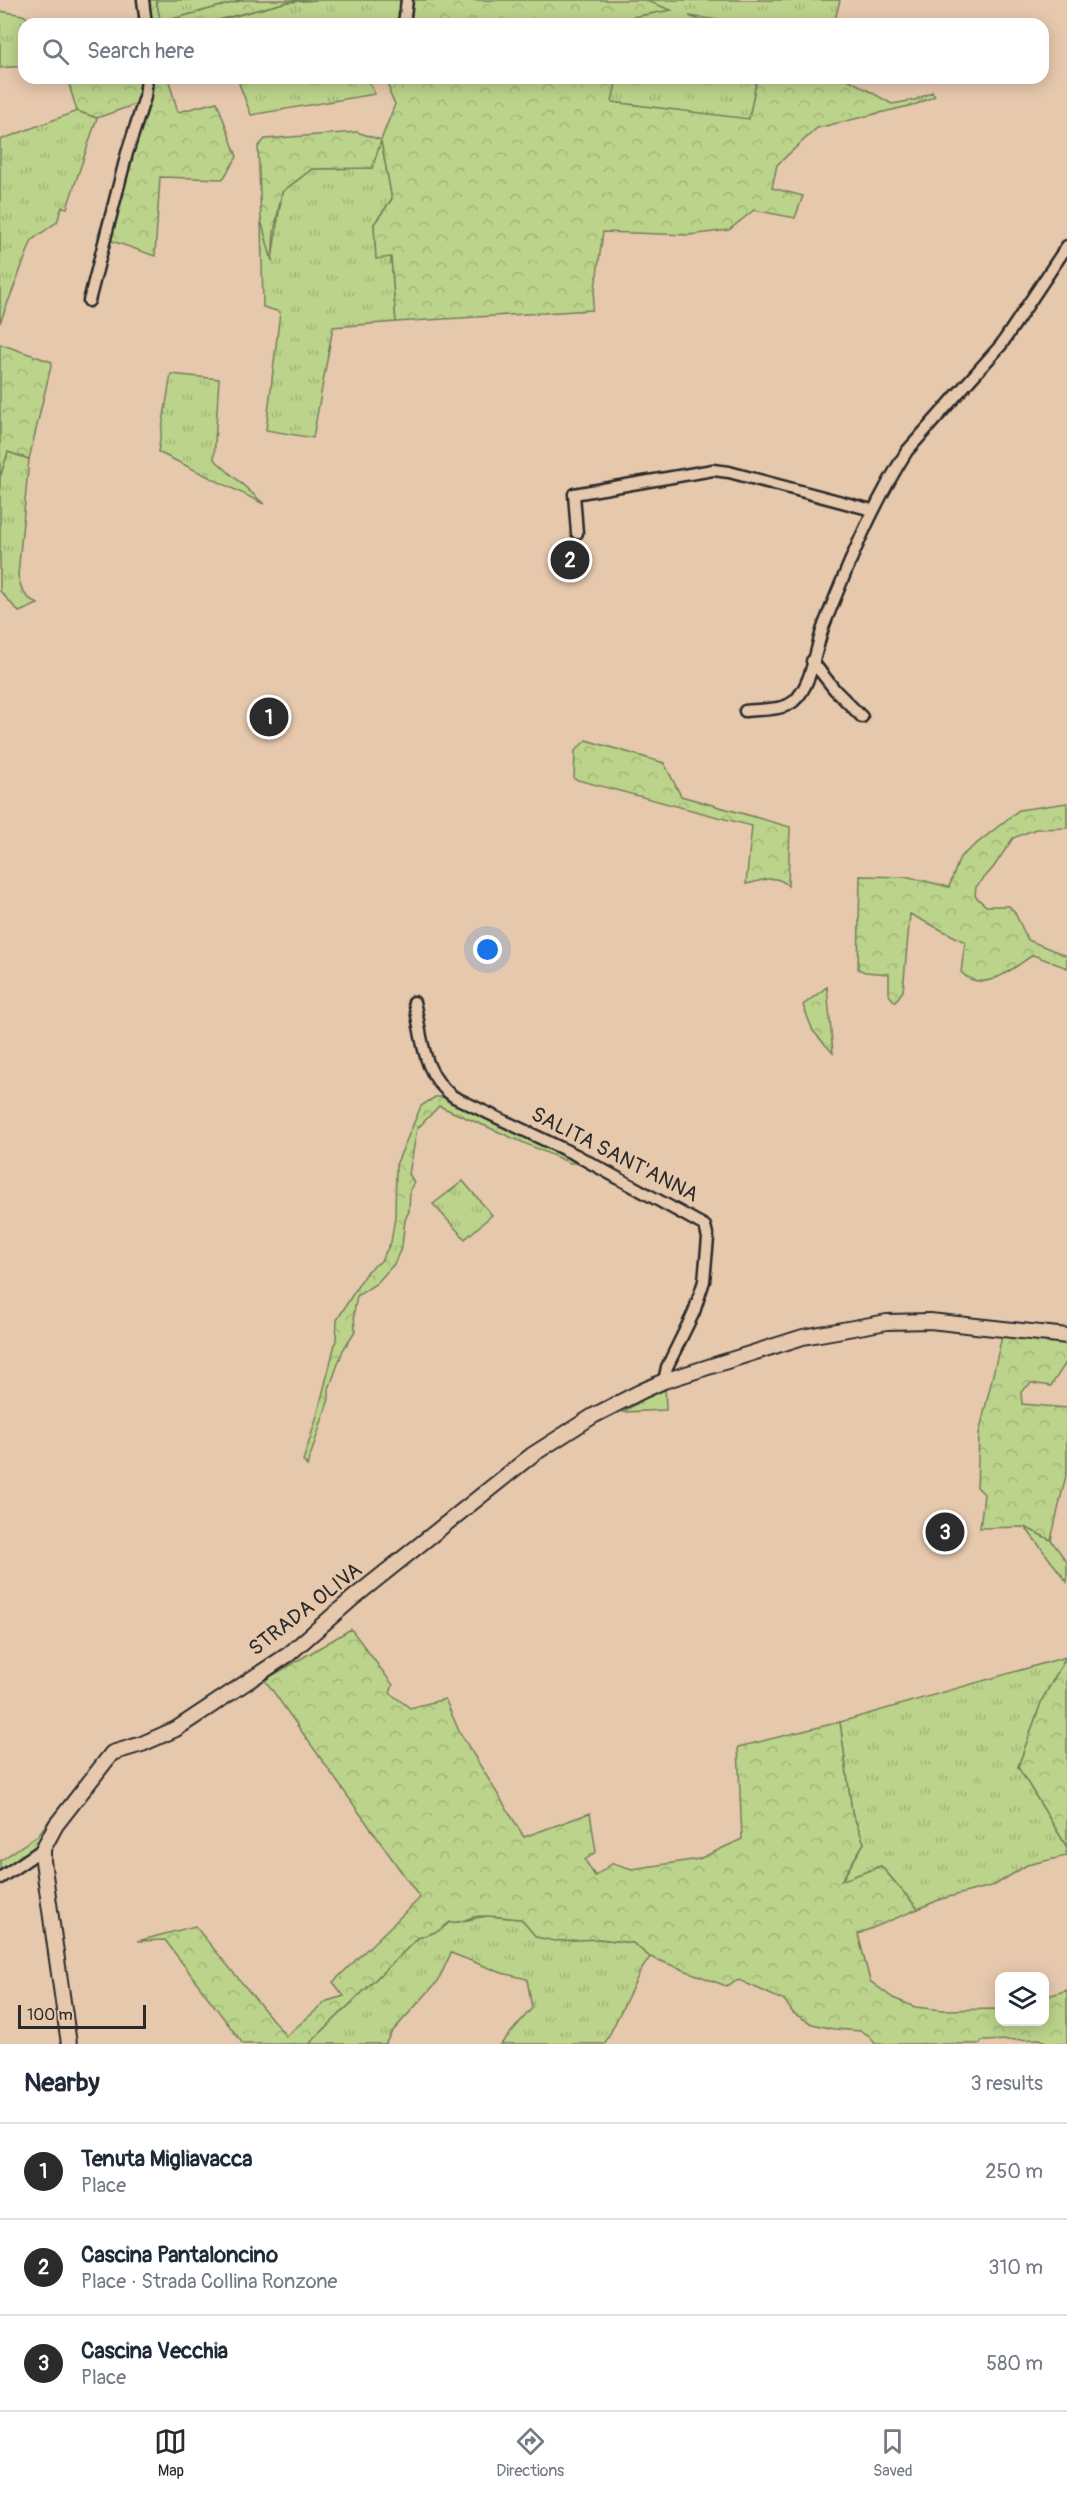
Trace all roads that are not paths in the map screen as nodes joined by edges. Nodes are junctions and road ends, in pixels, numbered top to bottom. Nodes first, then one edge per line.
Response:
1 (143, 0) edge
2 (407, 0) edge
3 (145, 18) edge
4 (405, 18) edge
5 (146, 84) edge
6 (1067, 246) edge
7 (88, 301) dead end
8 (872, 510) junction
9 (577, 532) dead end
10 (812, 661) junction
11 (745, 711) dead end
12 (862, 717) dead end
13 (414, 1002) dead end
14 (1067, 1335) edge
15 (660, 1383) junction
16 (44, 1849) junction
17 (0, 1878) edge
18 (69, 2044) edge

1 - 3 street
2 - 4 street
5 - 7 street
6 - 8 street
8 - 9 street
8 - 10 street
10 - 11 street
10 - 12 street
13 - 15 street, SALITA SANT'ANNA
14 - 15 street
15 - 16 street, STRADA OLIVA
16 - 17 street, STRADA OLIVA
16 - 18 street

